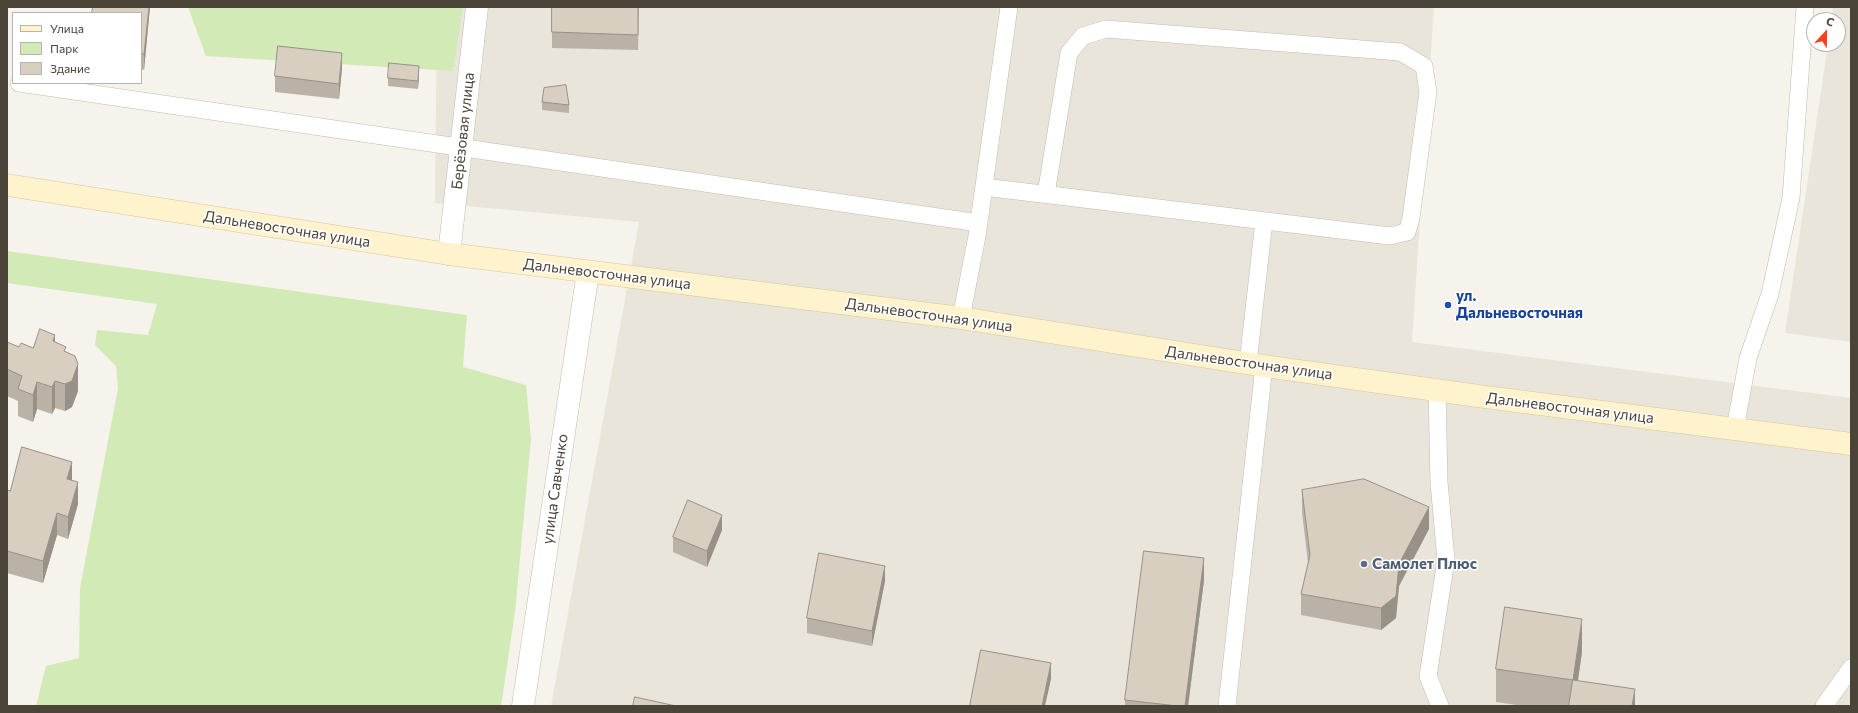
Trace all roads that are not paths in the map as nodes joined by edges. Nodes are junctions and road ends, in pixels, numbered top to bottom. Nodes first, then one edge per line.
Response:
1 (477, 7) edge
2 (1009, 7) edge
3 (1805, 7) edge
4 (26, 84) edge
5 (461, 149) junction
6 (7, 185) edge
7 (984, 187) junction
8 (1046, 194) junction
9 (1264, 221) junction
10 (979, 223) junction
11 (450, 254) junction
12 (588, 272) junction
13 (961, 318) junction
14 (1256, 365) junction
15 (1437, 390) junction
16 (1736, 429) junction
17 (1851, 444) edge
18 (1851, 668) edge
19 (523, 706) edge
20 (1227, 706) edge
21 (1440, 706) edge
22 (1824, 706) edge

1 - 5 street, Берёзовая улица
2 - 7 lane
3 - 16 lane
4 - 5 lane
5 - 10 lane
5 - 11 street, Берёзовая улица
6 - 11 main road, Дальневосточная улица
7 - 8 lane
7 - 10 lane
8 - 9 lane
8 - 9 lane
9 - 14 lane
10 - 13 lane
11 - 12 main road, Дальневосточная улица
12 - 13 main road, Дальневосточная улица
12 - 19 street, улица Савченко
13 - 14 main road, Дальневосточная улица
14 - 15 main road, Дальневосточная улица
14 - 20 lane
15 - 16 main road, Дальневосточная улица
15 - 21 lane
16 - 17 main road, Дальневосточная улица
18 - 22 lane

